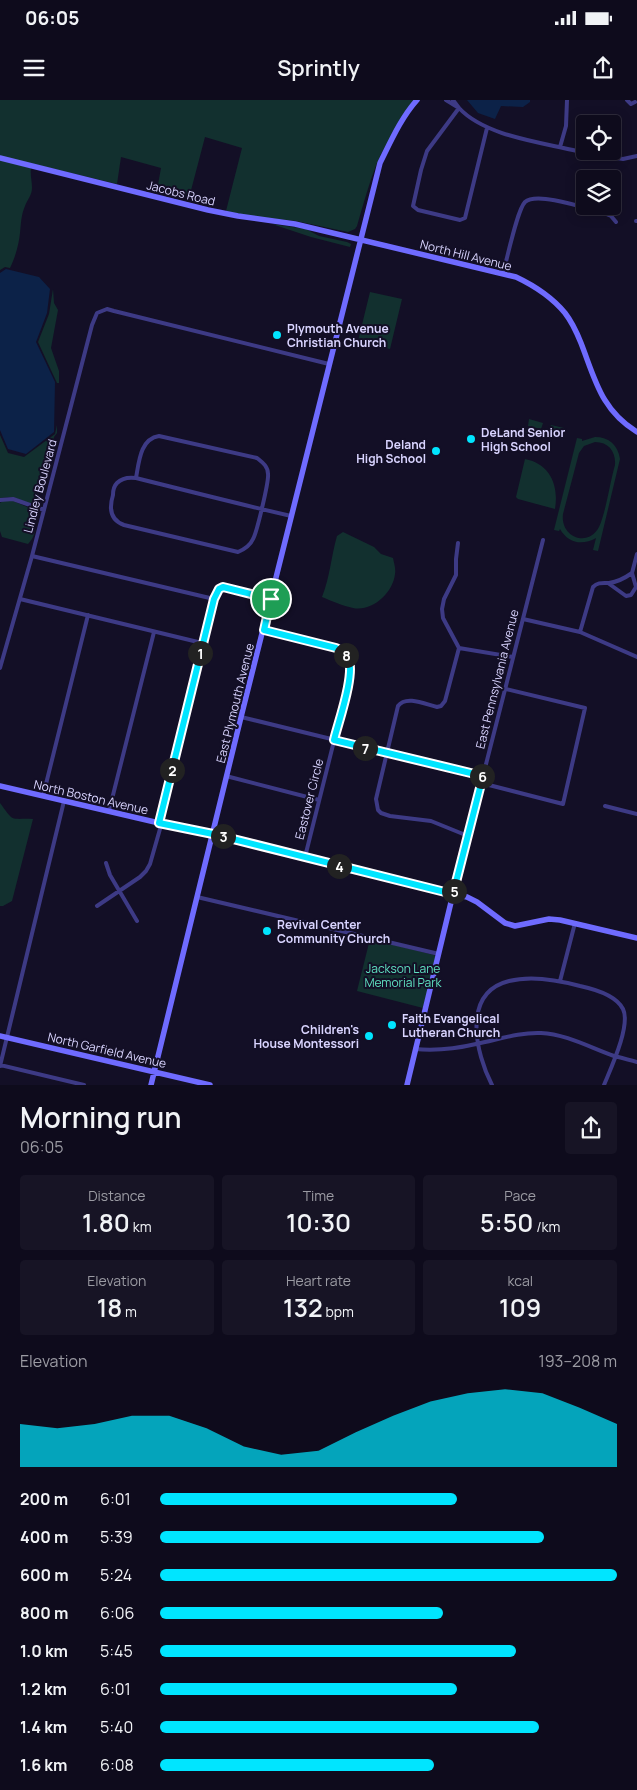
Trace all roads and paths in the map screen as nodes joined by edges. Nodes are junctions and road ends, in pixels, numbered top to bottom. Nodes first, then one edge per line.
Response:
1 (417, 100) edge
2 (446, 100) edge
3 (453, 100) edge
4 (567, 100) edge
5 (627, 100) edge
6 (636, 102) edge
7 (459, 108) junction
8 (486, 128) junction
9 (560, 147) junction
10 (576, 151) edge
11 (637, 156) edge
12 (0, 158) edge
13 (621, 159) edge
14 (616, 222) dead end
15 (360, 239) junction
16 (503, 273) junction
17 (329, 364) junction
18 (637, 432) edge
19 (136, 478) junction
20 (0, 500) edge
21 (261, 509) junction
22 (44, 510) junction
23 (291, 516) junction
24 (543, 540) dead end
25 (458, 543) dead end
26 (637, 554) edge
27 (32, 556) junction
28 (632, 573) junction
29 (608, 583) junction
30 (20, 599) junction
31 (214, 599) junction
32 (271, 599) junction
33 (88, 616) junction
34 (523, 619) junction
35 (264, 630) junction
36 (154, 632) junction
37 (580, 632) junction
38 (202, 643) junction
39 (458, 648) junction
40 (513, 657) junction
41 (637, 657) edge
42 (1, 660) edge
43 (0, 668) edge
44 (506, 689) junction
45 (241, 717) junction
46 (334, 740) junction
47 (387, 753) junction
48 (226, 776) junction
49 (483, 776) junction
50 (482, 783) junction
51 (0, 786) edge
52 (43, 796) junction
53 (319, 800) junction
54 (64, 801) junction
55 (606, 806) dead end
56 (108, 812) junction
57 (637, 814) edge
58 (159, 823) junction
59 (213, 834) junction
60 (468, 836) junction
61 (305, 857) junction
62 (106, 863) dead end
63 (119, 891) junction
64 (453, 894) junction
65 (197, 897) junction
66 (97, 906) dead end
67 (137, 921) dead end
68 (575, 923) junction
69 (637, 938) edge
70 (439, 954) junction
71 (560, 981) junction
72 (0, 1036) edge
73 (7, 1037) junction
74 (477, 1044) junction
75 (415, 1050) junction
76 (616, 1056) junction
77 (637, 1062) edge
78 (0, 1065) edge
79 (154, 1071) junction
80 (84, 1085) edge
81 (151, 1085) edge
82 (210, 1085) edge
83 (407, 1085) edge
84 (492, 1085) edge
85 (604, 1085) edge

1 - 15 street, East Plymouth Avenue
2 - 7 street
3 - 7 street
4 - 9 street
5 - 6 street
7 - 8 street
7 - 8 street
8 - 9 street
9 - 10 street
11 - 13 street
12 - 15 street, Jacobs Road
14 - 16 street
15 - 16 street, North Hill Avenue
15 - 17 street, East Plymouth Avenue
16 - 18 street, North Hill Avenue
17 - 22 street, Lindley Boulevard
17 - 23 street, East Plymouth Avenue
19 - 21 street
19 - 21 street
19 - 21 street
20 - 22 street
21 - 23 street
22 - 27 street, Lindley Boulevard
23 - 32 street, East Plymouth Avenue
24 - 34 street, East Pennsylvania Avenue
25 - 39 street
26 - 28 street
27 - 30 street, Lindley Boulevard
27 - 31 street
28 - 29 street
28 - 29 street
29 - 37 street
30 - 33 street
30 - 42 street, Lindley Boulevard
31 - 32 street
31 - 38 street
32 - 35 street, East Plymouth Avenue
33 - 36 street
33 - 52 street
34 - 37 street
34 - 40 street, East Pennsylvania Avenue
35 - 45 street, East Plymouth Avenue
35 - 46 street, Eastover Circle
36 - 38 street
36 - 56 street
37 - 41 street
38 - 58 street
39 - 40 street
39 - 47 street
40 - 44 street, East Pennsylvania Avenue
42 - 43 street, Lindley Boulevard
44 - 49 street, East Pennsylvania Avenue
44 - 50 street
45 - 46 street
45 - 48 street, East Plymouth Avenue
46 - 47 street
46 - 53 street, Eastover Circle
47 - 49 street
47 - 60 street
48 - 53 street
48 - 59 street, East Plymouth Avenue
49 - 50 street, East Pennsylvania Avenue
50 - 60 street, East Pennsylvania Avenue
51 - 52 street, North Boston Avenue
52 - 54 street, North Boston Avenue
53 - 61 street, Eastover Circle
54 - 56 street, North Boston Avenue
54 - 73 street
55 - 57 street
56 - 58 street, North Boston Avenue
58 - 59 street, North Boston Avenue
58 - 63 street
59 - 61 street, North Boston Avenue
59 - 65 street, East Plymouth Avenue
60 - 64 street, East Pennsylvania Avenue
61 - 64 street, North Boston Avenue
62 - 63 street
63 - 66 street
63 - 67 street
64 - 68 street, North Boston Avenue
64 - 70 street, East Pennsylvania Avenue
65 - 70 street
65 - 79 street, East Plymouth Avenue
68 - 69 street, North Boston Avenue
68 - 71 street
70 - 75 street, East Pennsylvania Avenue
71 - 74 street
71 - 76 street
72 - 73 street, North Garfield Avenue
73 - 78 street
73 - 79 street, North Garfield Avenue
74 - 75 street
74 - 76 street
74 - 84 street
75 - 83 street, East Pennsylvania Avenue
76 - 77 street
76 - 85 street
78 - 80 street
79 - 81 street, East Plymouth Avenue
79 - 82 street, North Garfield Avenue

